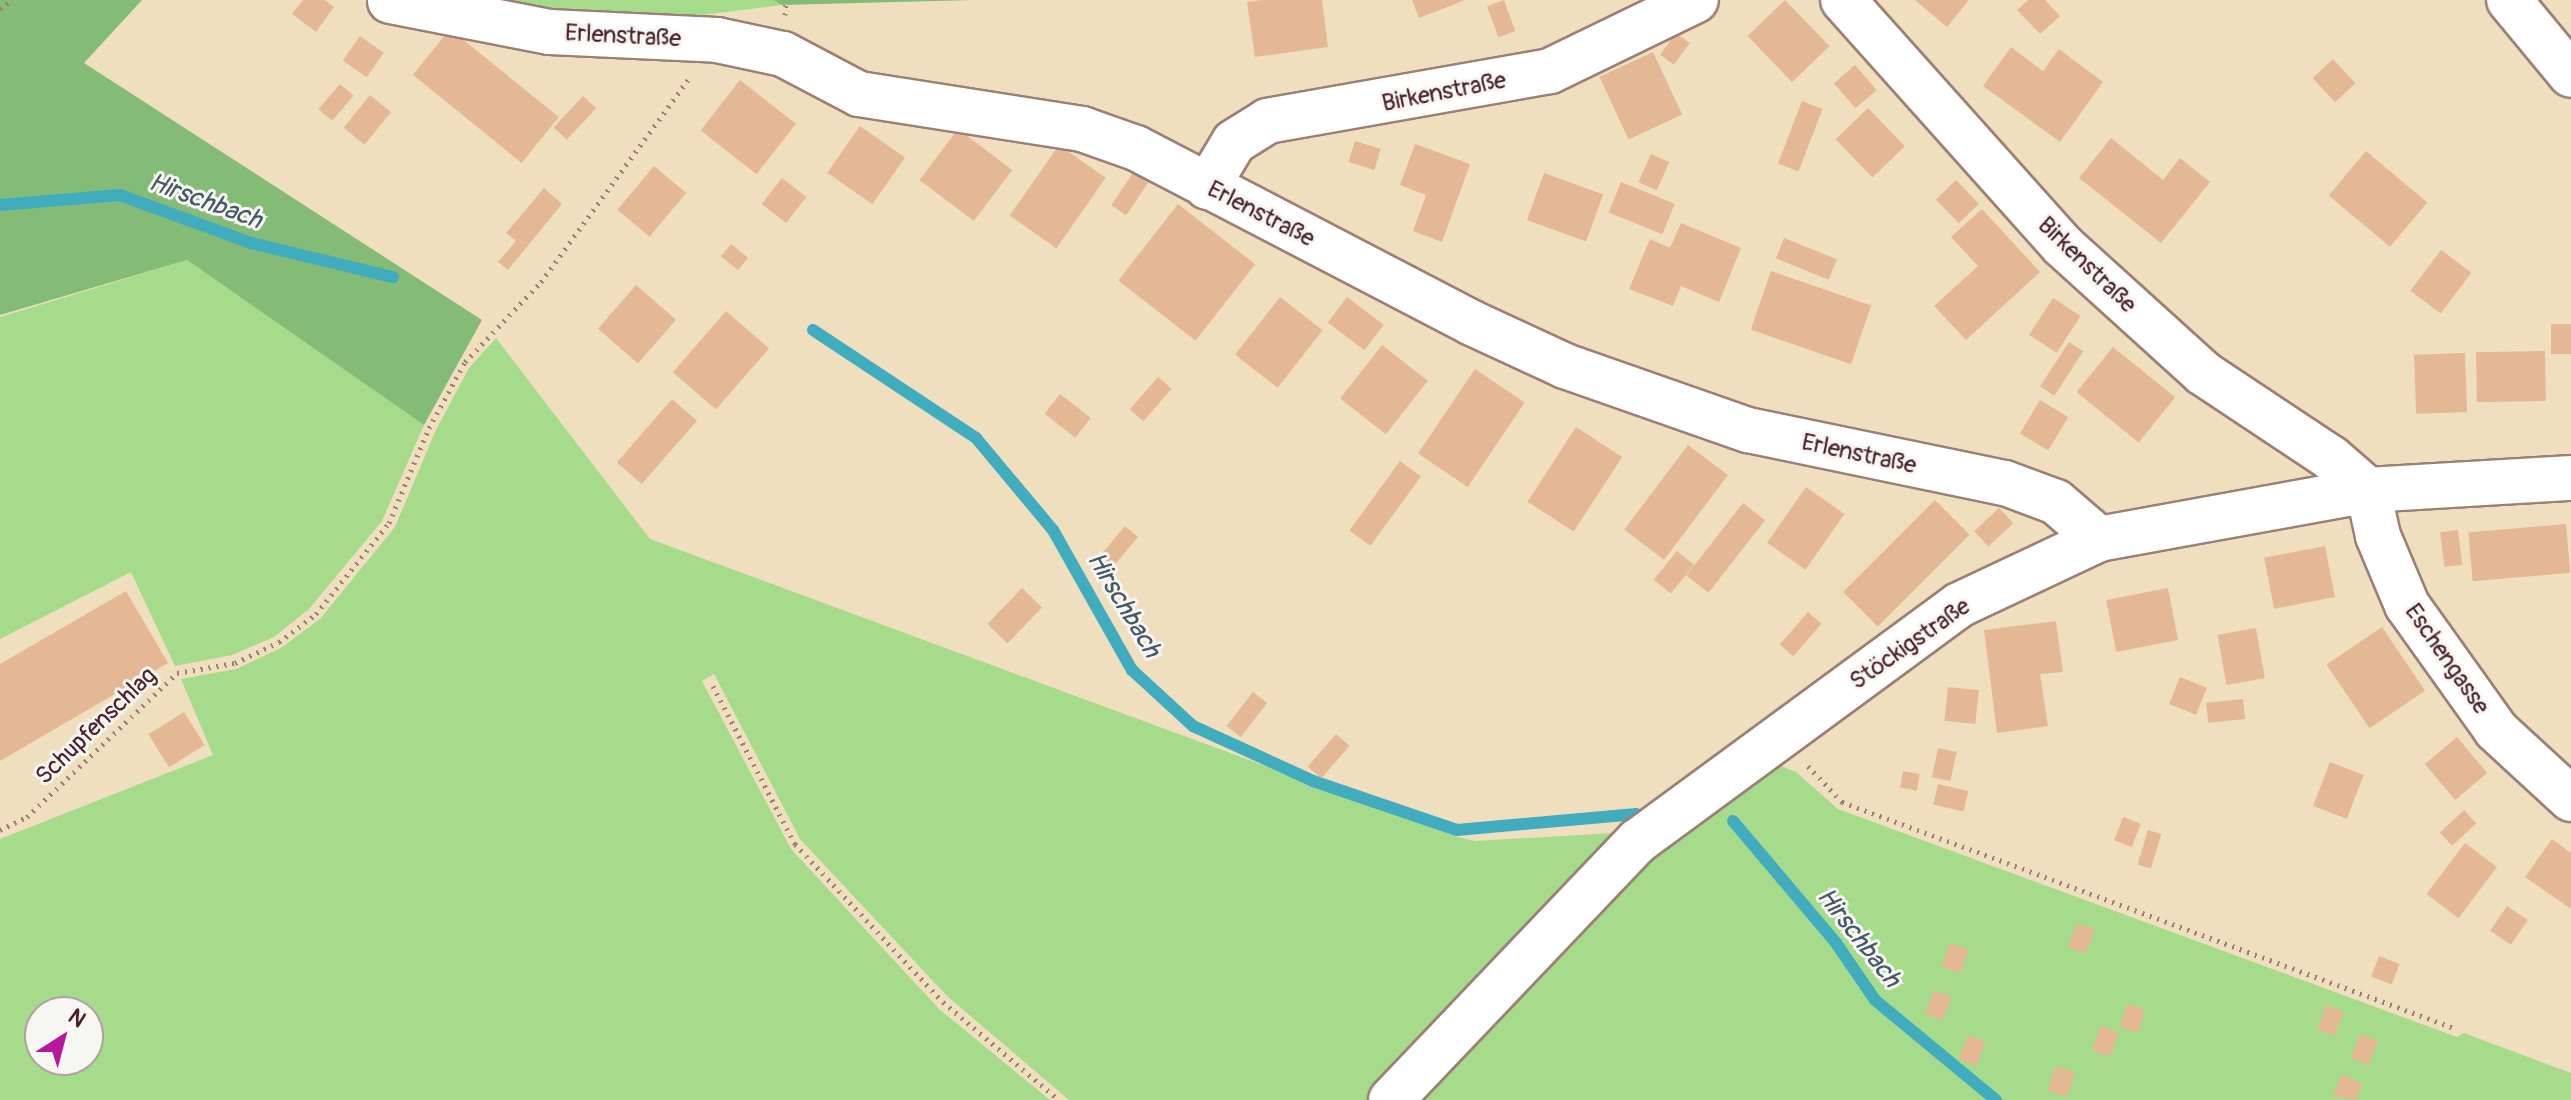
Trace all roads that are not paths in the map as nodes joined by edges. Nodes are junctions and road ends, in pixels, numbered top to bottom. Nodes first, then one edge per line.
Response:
1 (1696, 0) edge
2 (1843, 0) edge
3 (2509, 0) edge
4 (390, 1) edge
5 (2571, 75) edge
6 (1207, 187) junction
7 (2571, 478) edge
8 (2368, 490) junction
9 (2099, 539) junction
10 (2571, 799) edge
11 (1391, 1100) edge

1 - 6 street, Birkenstraße
2 - 8 street, Birkenstraße
3 - 5 street
4 - 6 street, Erlenstraße
6 - 9 street, Erlenstraße
7 - 8 street, Stöckigstraße
8 - 9 street, Stöckigstraße
8 - 10 street, Eschengasse
9 - 11 street, Stöckigstraße

